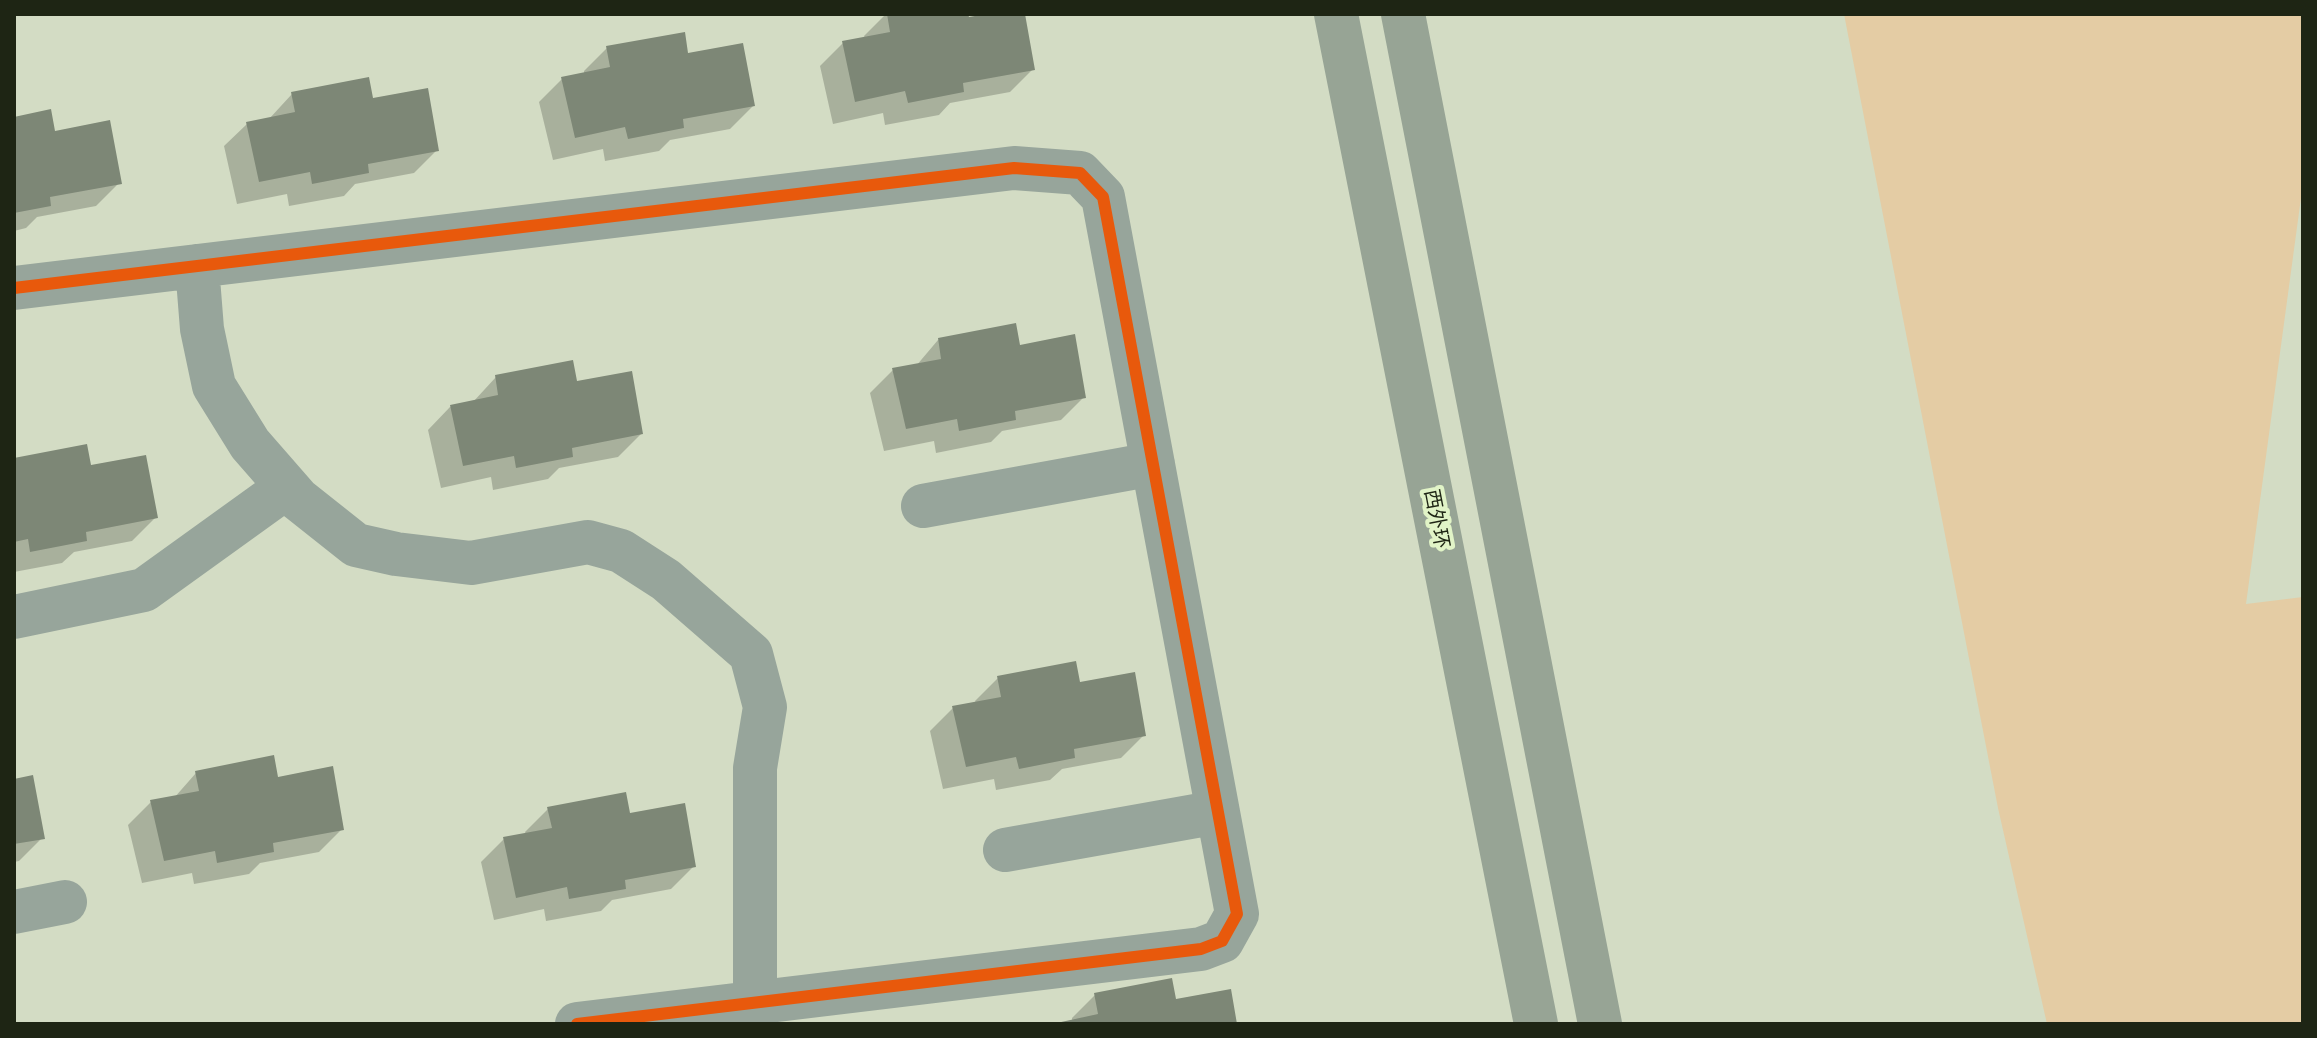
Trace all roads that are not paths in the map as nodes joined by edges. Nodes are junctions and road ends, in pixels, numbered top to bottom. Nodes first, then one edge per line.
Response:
1 (1336, 14) edge
2 (1403, 14) edge
3 (197, 266) junction
4 (14, 288) edge
5 (1153, 464) junction
6 (287, 487) junction
7 (923, 506) dead end
8 (14, 617) edge
9 (1218, 812) junction
10 (1005, 850) dead end
11 (65, 902) dead end
12 (14, 912) edge
13 (756, 1013) edge
14 (577, 1024) edge
15 (1536, 1024) edge
16 (1600, 1024) edge

1 - 15 highway, 西外环
2 - 16 highway
3 - 4 street
3 - 5 street
3 - 6 street
5 - 7 street
5 - 9 street
6 - 8 street
6 - 13 street
9 - 10 street
9 - 13 street
11 - 12 street
13 - 14 street

